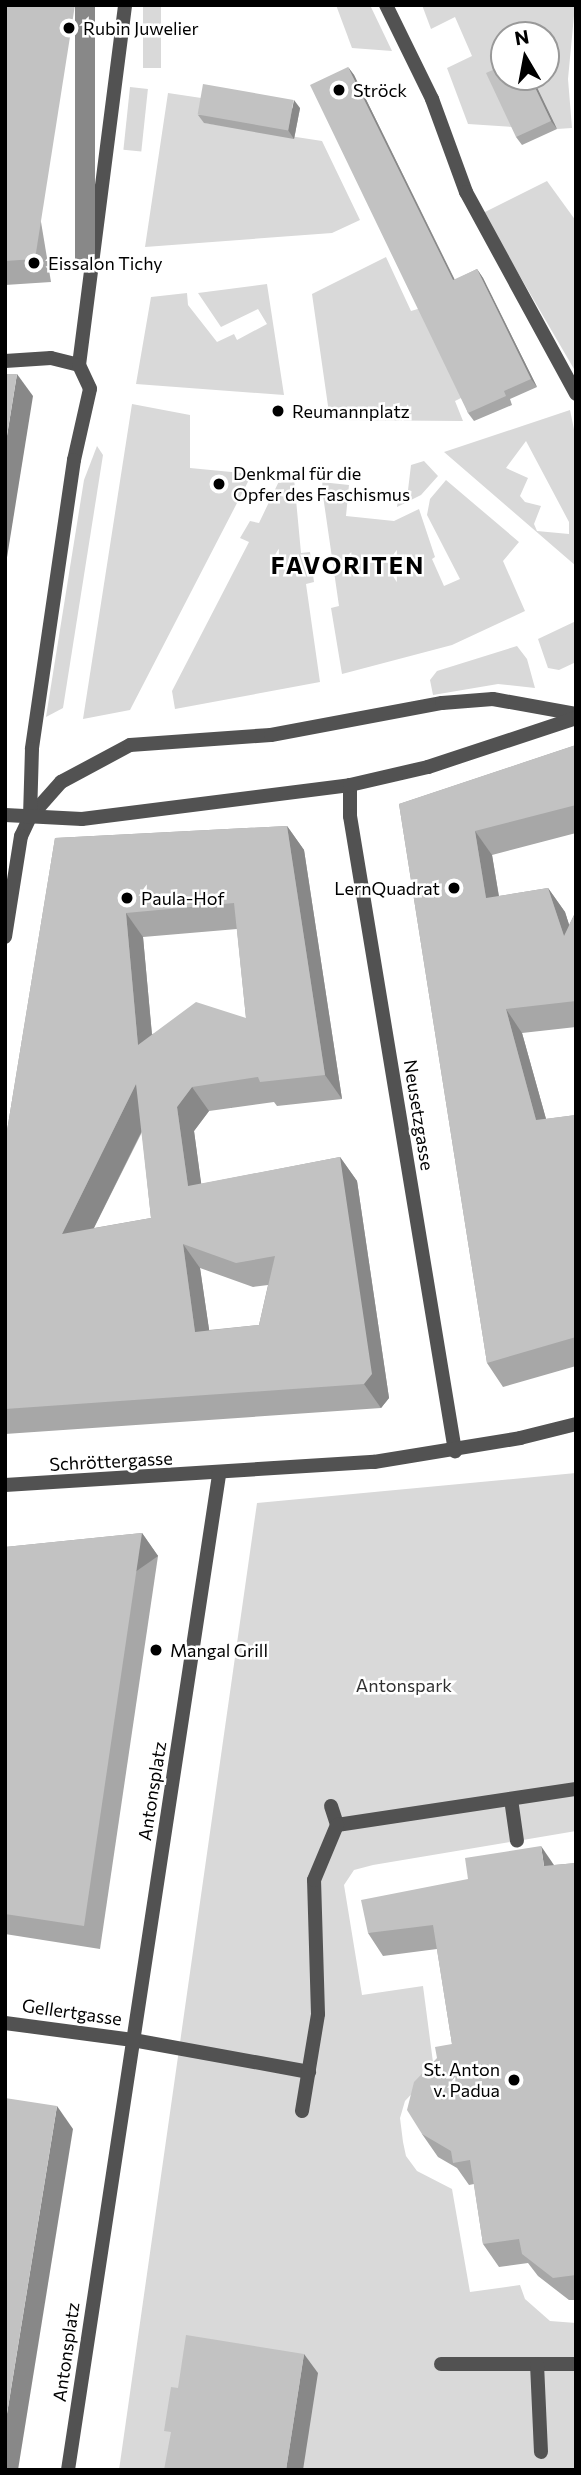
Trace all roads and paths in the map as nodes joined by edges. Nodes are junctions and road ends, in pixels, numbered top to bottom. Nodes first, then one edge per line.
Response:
1 (125, 5) edge
2 (386, 5) edge
3 (5, 361) edge
4 (79, 365) junction
5 (576, 394) edge
6 (576, 716) edge
7 (350, 785) junction
8 (5, 815) edge
9 (30, 817) junction
10 (5, 937) edge
11 (576, 1424) edge
12 (455, 1451) junction
13 (219, 1475) junction
14 (5, 1485) edge
15 (576, 1789) edge
16 (511, 1799) junction
17 (331, 1806) dead end
18 (337, 1825) junction
19 (517, 1841) dead end
20 (5, 2023) edge
21 (133, 2040) junction
22 (309, 2072) junction
23 (302, 2111) dead end
24 (441, 2364) dead end
25 (537, 2364) junction
26 (576, 2364) edge
27 (541, 2452) dead end
28 (68, 2470) edge

1 - 4 street
2 - 5 street
3 - 4 street
4 - 9 street
6 - 7 street
6 - 9 street
7 - 9 street
7 - 12 street, Neusetzgasse
8 - 9 street
9 - 10 street
11 - 12 street
12 - 13 street
13 - 14 street, Schröttergasse
13 - 21 street, Antonsplatz
15 - 16 street
16 - 18 street
16 - 19 street
17 - 18 street
18 - 22 street
20 - 21 street, Gellertgasse
21 - 22 street
21 - 28 street, Antonsplatz
22 - 23 street
24 - 25 street
25 - 26 street
25 - 27 street

